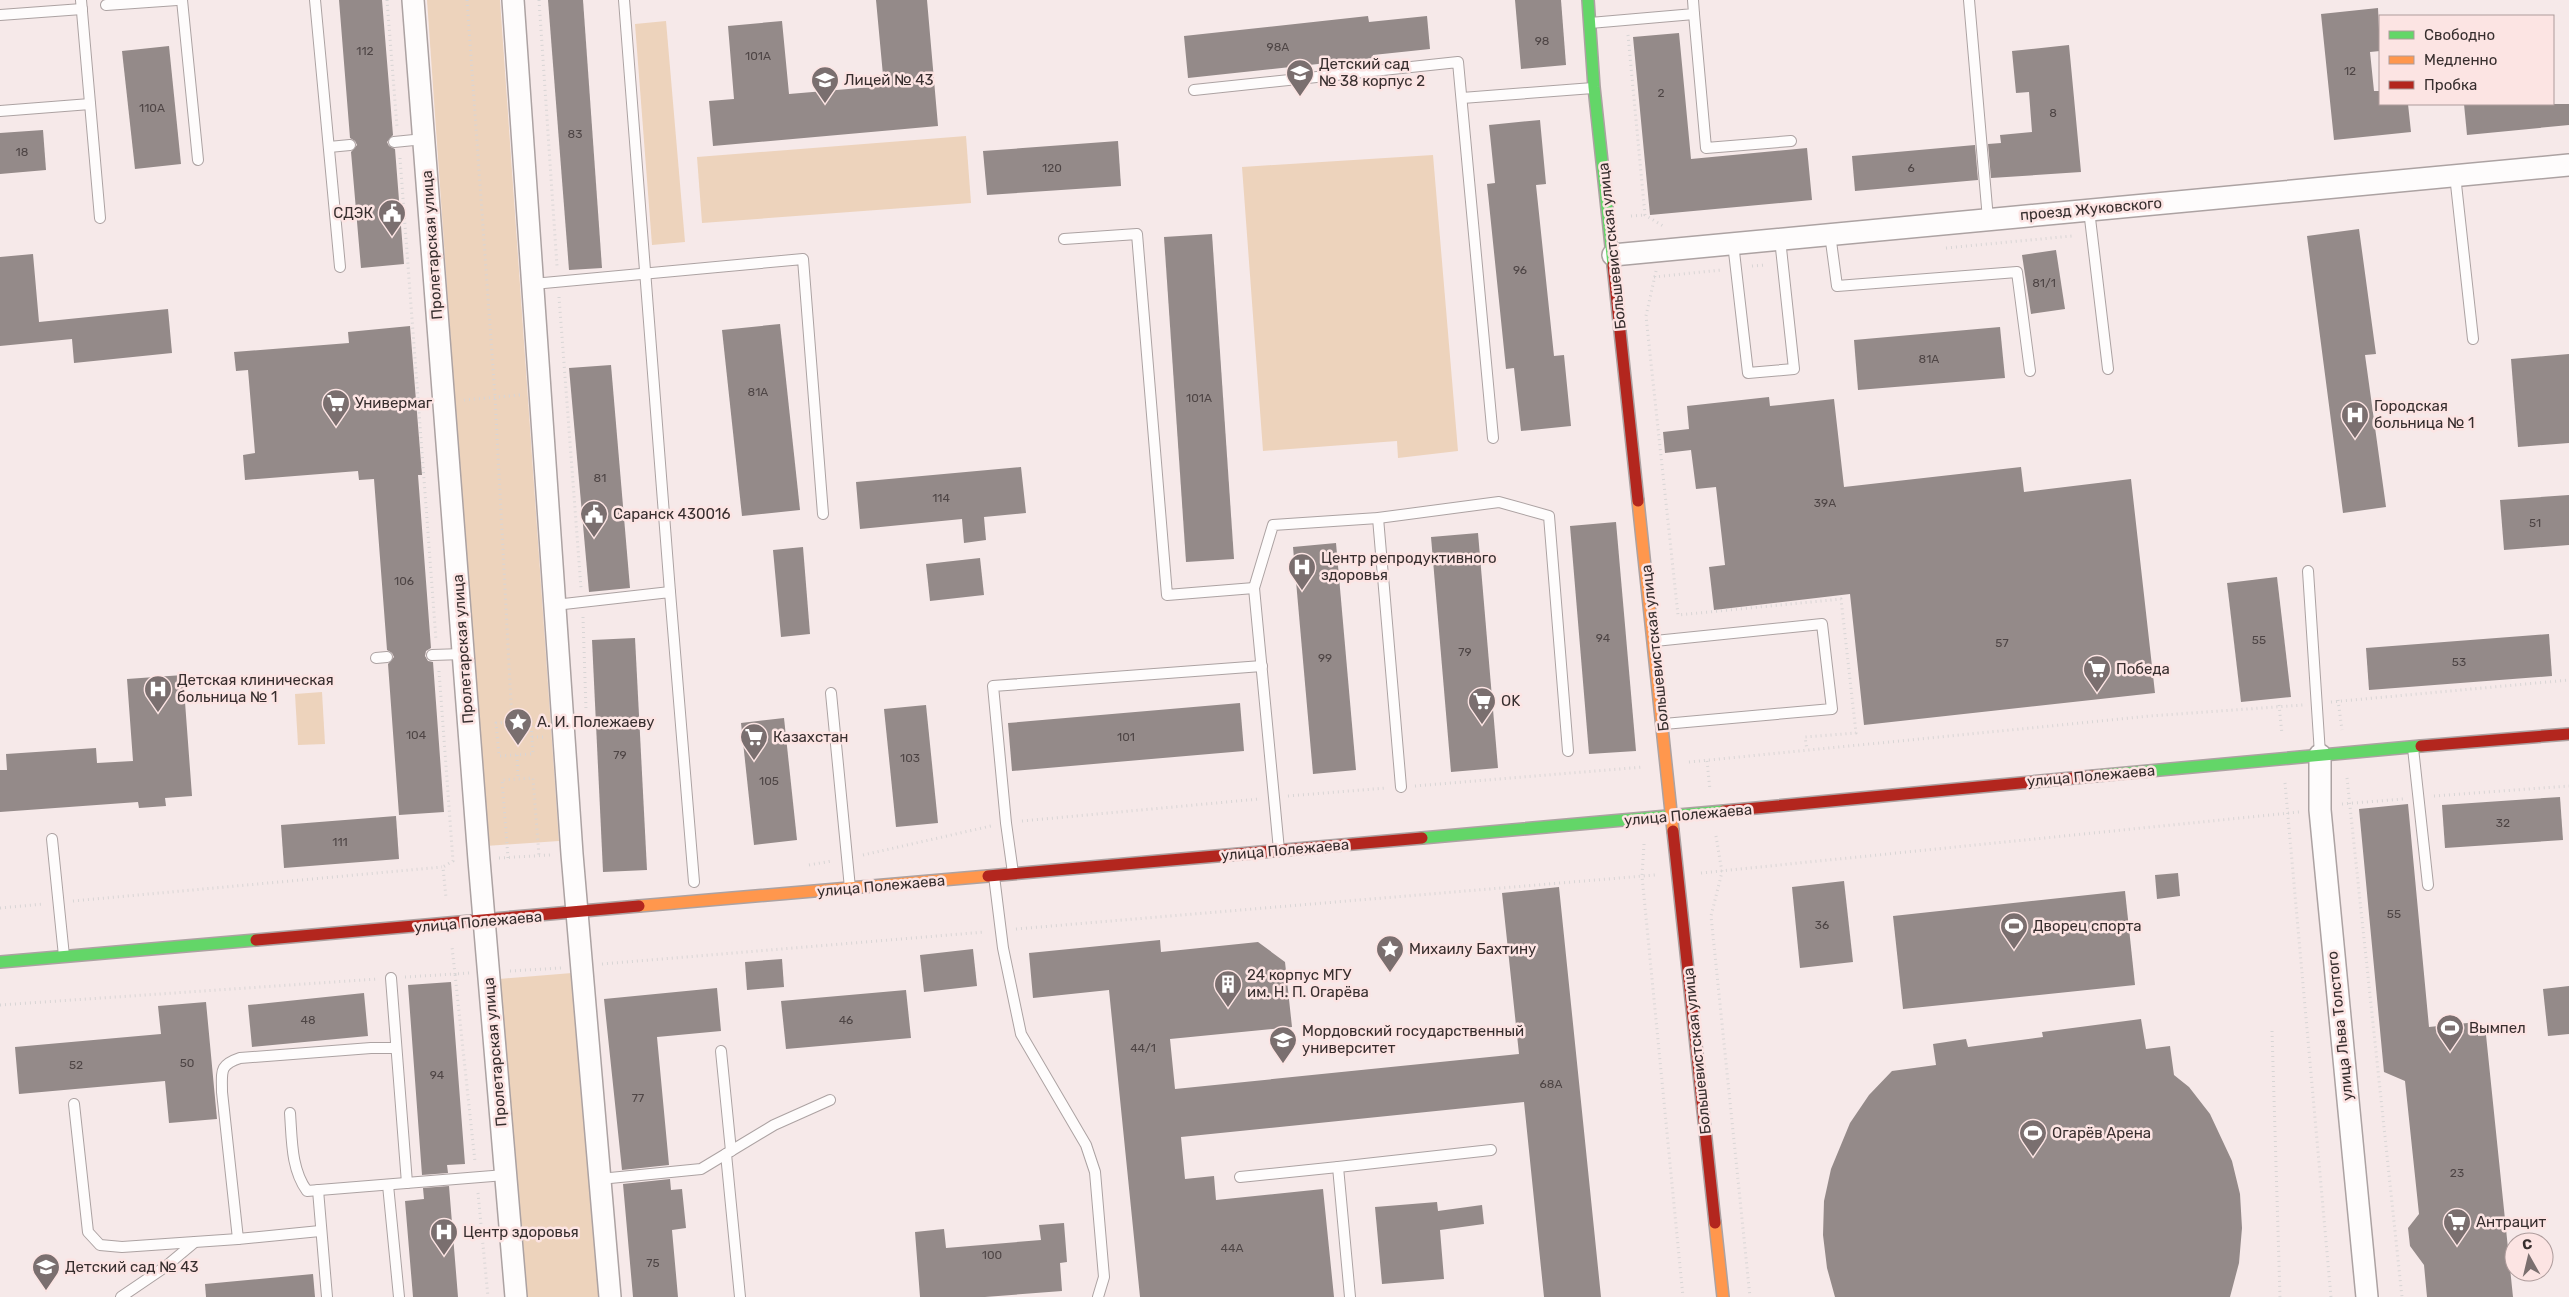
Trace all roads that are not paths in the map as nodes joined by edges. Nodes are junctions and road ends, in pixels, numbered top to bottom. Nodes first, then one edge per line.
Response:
1 (177, 0) edge
2 (182, 0) edge
3 (315, 0) edge
4 (414, 0) edge
5 (513, 0) edge
6 (624, 0) edge
7 (1588, 0) edge
8 (1693, 0) edge
9 (1969, 0) edge
10 (82, 4) edge
11 (106, 5) dead end
12 (1694, 14) junction
13 (0, 15) edge
14 (1589, 24) junction
15 (1594, 87) junction
16 (1194, 90) dead end
17 (1462, 98) junction
18 (90, 104) junction
19 (0, 111) edge
20 (424, 139) junction
21 (1791, 141) dead end
22 (394, 142) dead end
23 (350, 145) dead end
24 (329, 147) junction
25 (198, 160) dead end
26 (2569, 165) edge
27 (2454, 175) junction
28 (2089, 210) junction
29 (100, 218) dead end
30 (1988, 219) junction
31 (1830, 234) junction
32 (1064, 239) dead end
33 (1780, 239) junction
34 (1733, 243) junction
35 (1613, 255) junction
36 (340, 267) dead end
37 (644, 273) junction
38 (533, 284) junction
39 (2473, 340) dead end
40 (2108, 369) dead end
41 (2030, 371) dead end
42 (1493, 438) dead end
43 (823, 514) dead end
44 (1378, 518) junction
45 (2308, 571) dead end
46 (1254, 588) junction
47 (670, 592) junction
48 (555, 605) junction
49 (1655, 641) junction
50 (463, 654) junction
51 (432, 656) dead end
52 (387, 657) dead end
53 (376, 658) dead end
54 (1262, 666) junction
55 (832, 693) dead end
56 (1664, 724) junction
57 (2569, 734) edge
58 (2413, 747) junction
59 (1568, 752) dead end
60 (2320, 754) junction
61 (1401, 787) road end
62 (1673, 816) junction
63 (52, 839) dead end
64 (1279, 851) junction
65 (1013, 874) junction
66 (994, 876) junction
67 (694, 882) dead end
68 (2428, 885) dead end
69 (850, 889) junction
70 (578, 913) junction
71 (484, 922) junction
72 (64, 957) junction
73 (0, 962) edge
74 (391, 978) dead end
75 (396, 1048) junction
76 (721, 1051) dead end
77 (830, 1100) dead end
78 (74, 1104) dead end
79 (290, 1113) dead end
80 (1491, 1150) dead end
81 (728, 1152) junction
82 (1338, 1167) junction
83 (505, 1174) junction
84 (1240, 1177) dead end
85 (600, 1179) junction
86 (407, 1183) junction
87 (388, 1185) junction
88 (318, 1190) junction
89 (320, 1232) junction
90 (238, 1239) junction
91 (195, 1242) junction
92 (121, 1297) edge
93 (327, 1297) edge
94 (399, 1297) edge
95 (516, 1297) edge
96 (610, 1297) edge
97 (740, 1297) edge
98 (1098, 1297) edge
99 (1350, 1297) edge
100 (1723, 1297) edge
101 (2367, 1297) edge

1 - 11 lane
2 - 25 lane
3 - 24 lane
4 - 20 street, Пролетарская улица
5 - 38 street
6 - 37 lane
7 - 14 main road, Большевистская улица
8 - 12 lane
9 - 30 lane
10 - 13 lane
10 - 18 lane
12 - 14 lane
12 - 21 lane
14 - 15 main road, Большевистская улица
15 - 17 lane
15 - 35 main road, Большевистская улица
16 - 17 lane
17 - 42 lane
18 - 19 lane
18 - 29 lane
20 - 22 lane
20 - 50 street, Пролетарская улица
23 - 24 lane
24 - 36 lane
26 - 27 street, проезд Жуковского
27 - 28 street, проезд Жуковского
27 - 39 lane
28 - 30 street, проезд Жуковского
28 - 40 lane
30 - 31 street, проезд Жуковского
31 - 33 street, проезд Жуковского
31 - 41 lane
32 - 46 lane
33 - 34 street, проезд Жуковского
33 - 34 lane
34 - 35 street, проезд Жуковского
35 - 49 main road, Большевистская улица
37 - 38 lane
37 - 43 lane
37 - 47 lane
38 - 48 street
44 - 46 lane
44 - 59 lane
44 - 61 lane
45 - 60 lane
46 - 54 lane
47 - 48 lane
47 - 67 lane
48 - 70 street
49 - 56 main road, Большевистская улица
49 - 56 lane
50 - 51 lane
50 - 71 street, Пролетарская улица
52 - 53 lane
54 - 64 lane
54 - 65 lane
55 - 69 lane
56 - 62 main road, Большевистская улица
57 - 58 main road, улица Полежаева
58 - 60 main road, улица Полежаева
58 - 68 lane
60 - 62 main road, улица Полежаева
60 - 101 street, улица Льва Толстого
62 - 64 main road, улица Полежаева
62 - 100 main road, Большевистская улица
63 - 72 lane
64 - 65 main road, улица Полежаева
65 - 66 main road, улица Полежаева
66 - 69 main road, улица Полежаева
66 - 98 lane
69 - 70 main road, улица Полежаева
70 - 71 main road, улица Полежаева
70 - 85 street
71 - 72 main road, улица Полежаева
71 - 83 street, Пролетарская улица
72 - 73 main road, улица Полежаева
74 - 75 lane
75 - 86 lane
75 - 90 lane
76 - 81 lane
77 - 81 lane
78 - 91 lane
79 - 88 lane
80 - 82 lane
81 - 85 lane
81 - 97 lane
82 - 84 lane
82 - 99 lane
83 - 86 lane
83 - 95 street, Пролетарская улица
85 - 96 street
86 - 87 lane
87 - 88 lane
87 - 94 lane
88 - 89 lane
89 - 90 lane
89 - 93 lane
90 - 91 lane
91 - 92 lane

